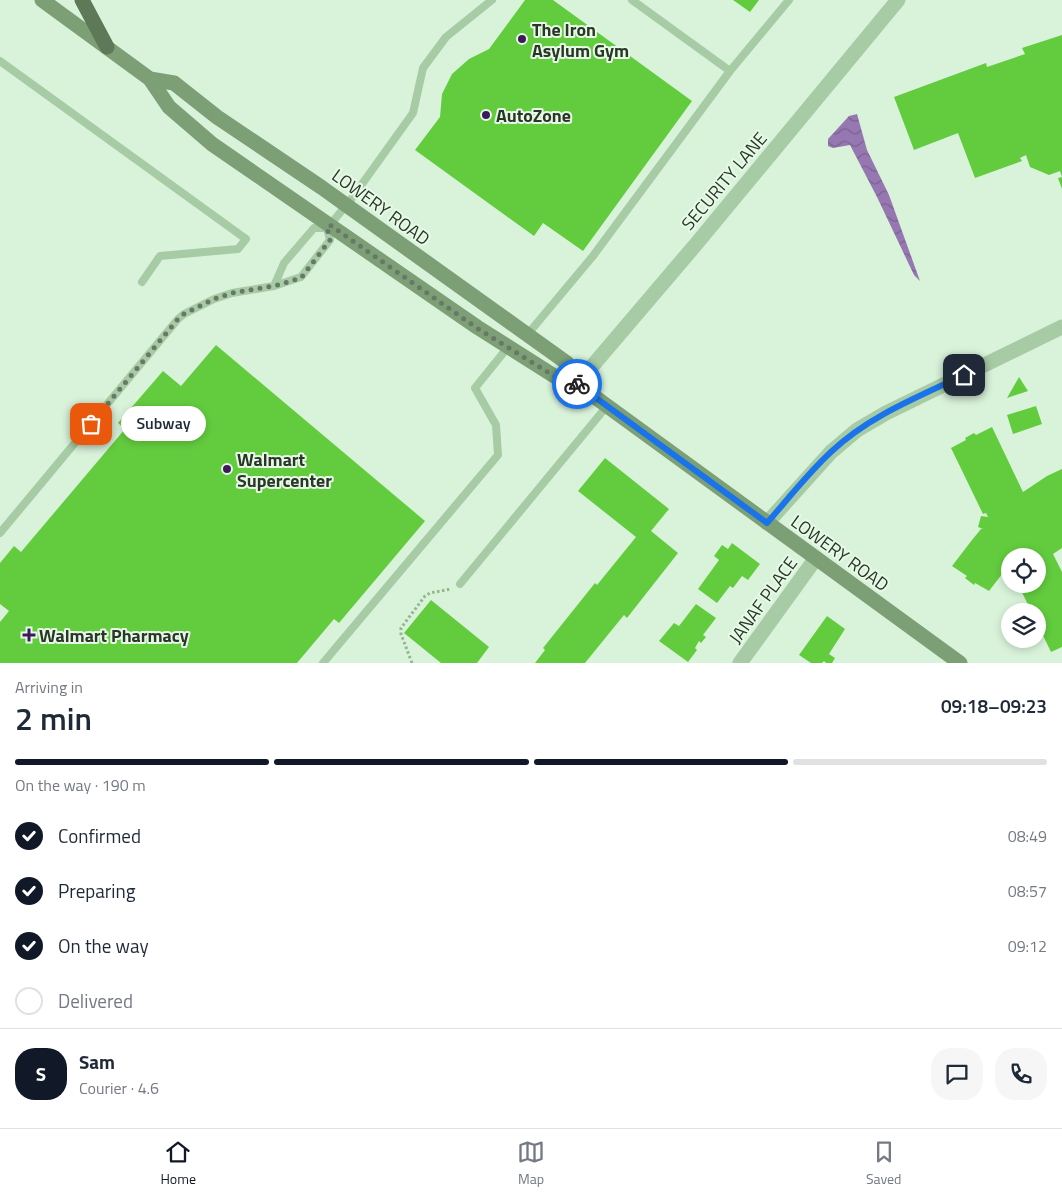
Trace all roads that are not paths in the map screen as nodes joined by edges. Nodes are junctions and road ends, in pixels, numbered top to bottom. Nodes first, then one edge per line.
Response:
1 (42, 0) edge
2 (82, 0) edge
3 (492, 0) edge
4 (632, 0) edge
5 (789, 0) edge
6 (898, 0) edge
7 (107, 46) junction
8 (0, 61) edge
9 (730, 71) junction
10 (150, 78) junction
11 (346, 206) junction
12 (328, 226) junction
13 (142, 282) dead end
14 (274, 286) junction
15 (1062, 327) edge
16 (527, 334) junction
17 (508, 347) junction
18 (577, 384) junction
19 (607, 406) junction
20 (767, 523) junction
21 (0, 534) edge
22 (816, 558) junction
23 (460, 584) road end
24 (323, 663) edge
25 (740, 663) edge
26 (960, 663) edge

1 - 7 street, LOWERY ROAD
2 - 7 main road
3 - 11 lane
4 - 9 lane
5 - 9 lane
6 - 18 street, SECURITY LANE
7 - 10 street, LOWERY ROAD
8 - 13 lane
9 - 16 lane
10 - 11 street, LOWERY ROAD
10 - 12 street, LOWERY ROAD
11 - 12 lane
11 - 16 street, LOWERY ROAD
12 - 14 lane
12 - 14 lane
12 - 17 street, LOWERY ROAD
14 - 21 lane
15 - 20 street
16 - 18 street, LOWERY ROAD
17 - 18 street, LOWERY ROAD
17 - 24 lane
18 - 19 street, LOWERY ROAD
19 - 20 street, LOWERY ROAD
19 - 23 lane
20 - 22 street, LOWERY ROAD
22 - 25 street, JANAF PLACE
22 - 26 street, LOWERY ROAD

